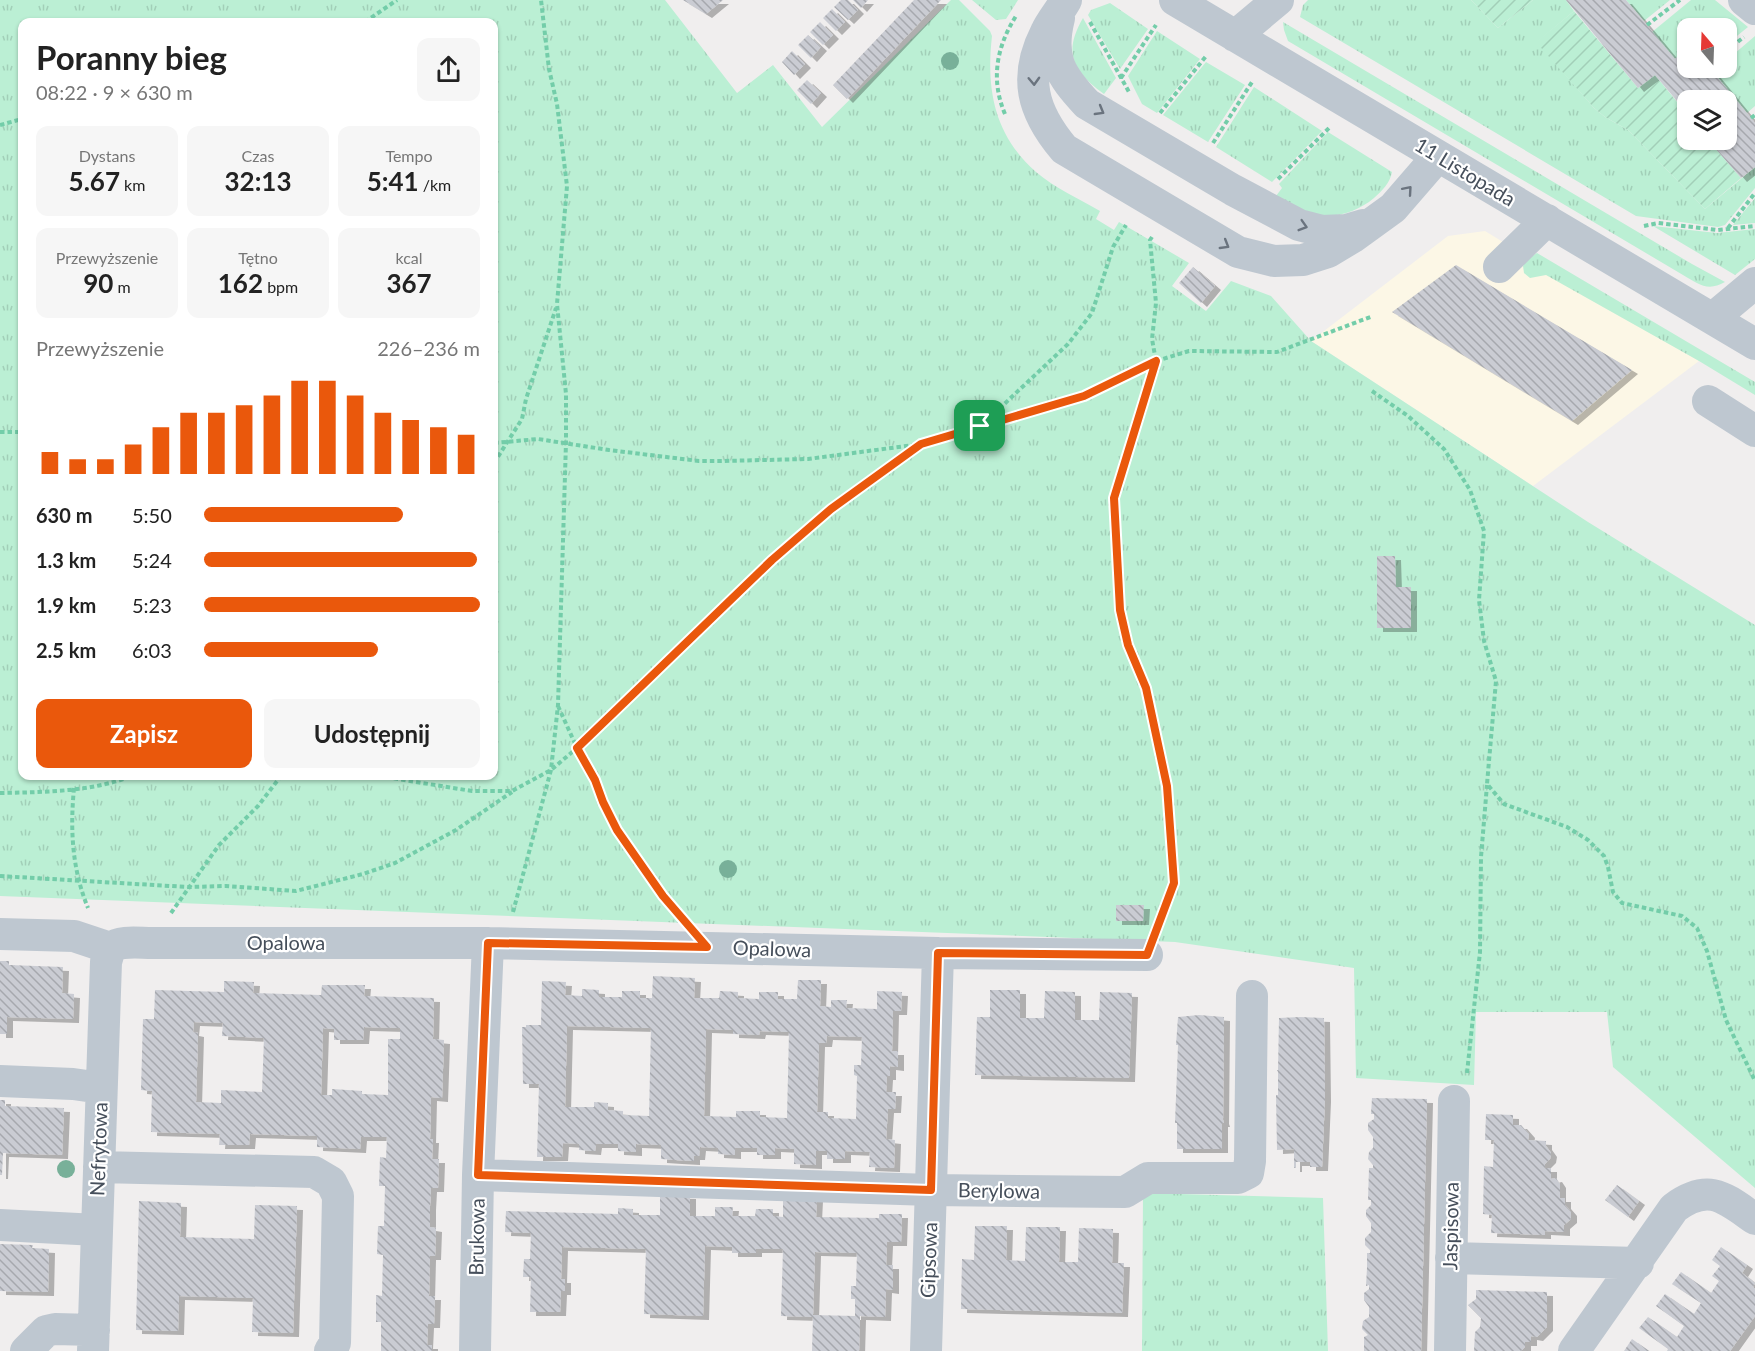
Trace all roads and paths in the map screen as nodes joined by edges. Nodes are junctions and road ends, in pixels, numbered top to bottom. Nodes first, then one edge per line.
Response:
1 (397, 0) edge
2 (541, 0) edge
3 (1175, 0) edge
4 (1278, 0) edge
5 (1680, 0) edge
6 (1744, 0) edge
7 (1064, 4) edge
8 (371, 18) edge
9 (1750, 23) edge
10 (1156, 25) dead end
11 (1647, 25) dead end
12 (1235, 36) junction
13 (1737, 38) edge
14 (1207, 56) dead end
15 (1121, 78) dead end
16 (1156, 118) dead end
17 (18, 120) edge
18 (0, 125) edge
19 (1329, 128) dead end
20 (1438, 156) junction
21 (1270, 187) dead end
22 (1755, 193) edge
23 (1546, 220) junction
24 (1374, 221) junction
25 (1126, 225) dead end
26 (1644, 226) dead end
27 (1755, 226) edge
28 (1728, 229) junction
29 (1150, 240) dead end
30 (1499, 267) dead end
31 (1755, 283) edge
32 (557, 304) junction
33 (1372, 316) dead end
34 (1713, 318) junction
35 (1755, 344) edge
36 (1156, 361) junction
37 (1372, 391) dead end
38 (1708, 401) dead end
39 (980, 426) junction
40 (1755, 431) edge
41 (0, 432) edge
42 (18, 432) edge
43 (508, 442) junction
44 (566, 442) junction
45 (498, 443) edge
46 (921, 444) junction
47 (498, 457) edge
48 (558, 705) junction
49 (577, 748) junction
50 (551, 770) junction
51 (116, 780) edge
52 (278, 780) edge
53 (404, 780) edge
54 (1487, 784) junction
55 (74, 788) junction
56 (512, 791) junction
57 (0, 793) edge
58 (0, 876) edge
59 (77, 880) junction
60 (188, 887) junction
61 (0, 934) edge
62 (152, 943) junction
63 (488, 943) junction
64 (707, 947) junction
65 (110, 948) junction
66 (938, 953) junction
67 (1147, 955) joint
68 (1252, 996) dead end
69 (0, 1081) edge
70 (1755, 1081) edge
71 (101, 1088) junction
72 (1454, 1101) joint
73 (99, 1167) junction
74 (478, 1175) junction
75 (931, 1190) junction
76 (1755, 1219) edge
77 (0, 1225) edge
78 (97, 1230) junction
79 (1451, 1258) junction
80 (1638, 1263) junction
81 (94, 1340) edge
82 (26, 1351) edge
83 (330, 1351) edge
84 (475, 1351) edge
85 (926, 1351) edge
86 (1450, 1351) edge
87 (1574, 1351) edge

1 - 8 path
2 - 32 path
3 - 12 street, 11 Listopada
4 - 12 street
5 - 11 path
6 - 9 street
7 -> 24 street
7 -> 24 street
9 - 13 path
10 - 15 path
12 - 20 street, 11 Listopada
14 - 16 path
17 - 18 path
19 - 21 path
20 - 23 street, 11 Listopada
24 -> 20 street
22 - 28 path
23 - 30 street
23 - 34 street, 11 Listopada
25 - 39 path
26 - 28 path
27 - 28 path
29 - 36 path
31 - 34 street
32 - 43 path
32 - 44 path
33 - 36 path
34 - 35 street, 11 Listopada
36 - 39 path
36 - 67 path
37 - 54 path
38 - 40 street
39 - 46 path
41 - 42 path
43 - 44 path
43 - 45 path
43 - 47 path
44 - 46 path
44 - 48 path
46 - 49 path
48 - 49 path
48 - 50 path
49 - 50 path
49 - 64 path
50 - 56 path
50 - 63 path
51 - 55 path
52 - 60 path
53 - 56 path
54 - 70 path
54 - 72 path
55 - 57 path
55 - 59 path
56 - 60 path
58 - 59 path
59 - 60 path
59 - 65 path
60 - 62 path
61 - 65 street
62 - 63 street, Opalowa
62 - 65 street, Opalowa
63 - 64 street, Opalowa
63 - 74 street, Brukowa
64 - 66 street, Opalowa
65 - 71 street, Nefrytowa
66 - 67 street, Opalowa
66 - 75 street, Gipsowa
68 - 75 street, Berylowa
69 - 71 street
71 - 73 street, Nefrytowa
72 - 79 street, Jaspisowa
73 - 78 street, Nefrytowa
73 - 83 street
74 - 75 street, Berylowa
74 - 84 street, Brukowa
75 - 85 street, Gipsowa
76 - 80 street
77 - 78 street
78 - 81 street, Nefrytowa
79 - 80 street
79 - 86 street, Jaspisowa
80 - 87 street
81 - 82 street

